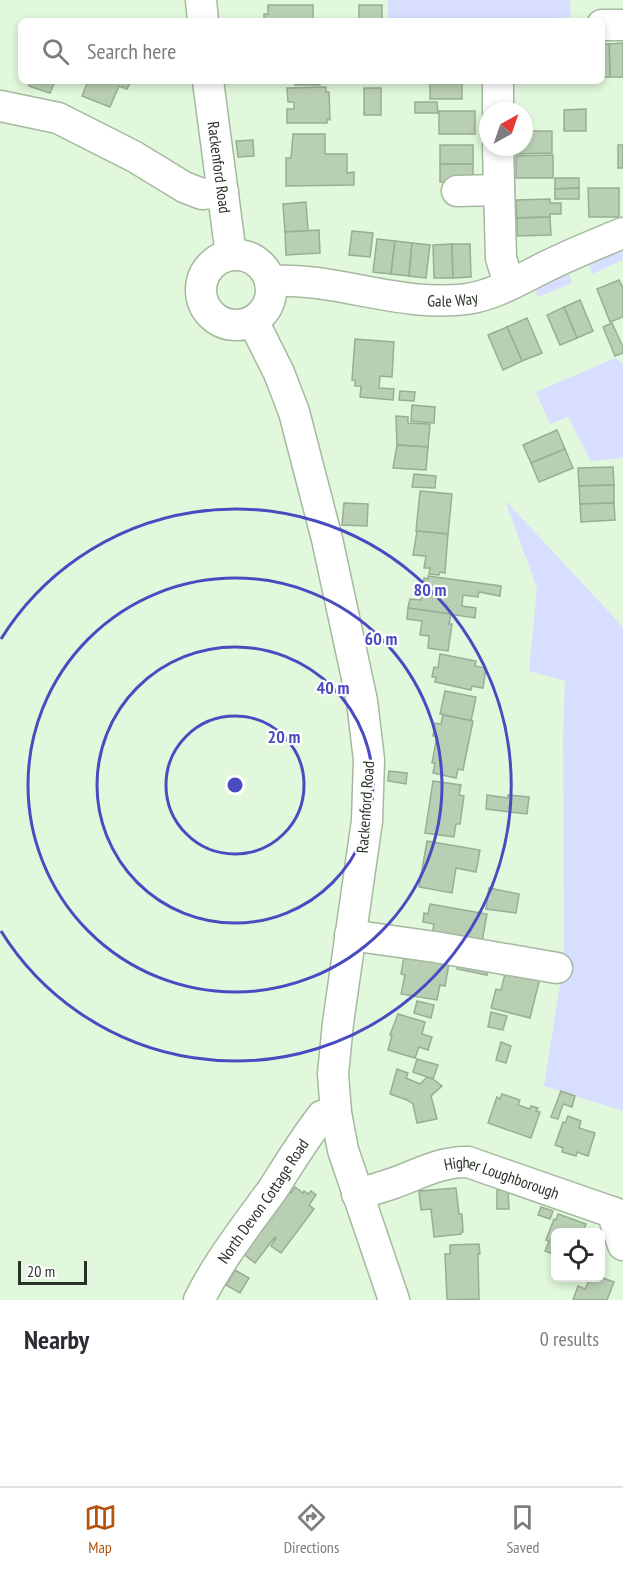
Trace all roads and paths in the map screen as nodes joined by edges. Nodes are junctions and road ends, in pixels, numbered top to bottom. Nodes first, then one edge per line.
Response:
1 (201, 0) edge
2 (203, 18) edge
3 (605, 25) edge
4 (623, 25) edge
5 (207, 84) edge
6 (498, 84) edge
7 (498, 102) edge
8 (0, 106) edge
9 (498, 156) edge
10 (499, 190) junction
11 (457, 191) dead end
12 (223, 192) junction
13 (623, 233) edge
14 (231, 255) junction
15 (270, 281) junction
16 (509, 284) junction
17 (253, 321) junction
18 (350, 935) junction
19 (557, 968) dead end
20 (336, 1113) junction
21 (357, 1194) junction
22 (617, 1214) edge
23 (623, 1245) edge
24 (199, 1300) edge
25 (394, 1300) edge

1 - 2 street
3 - 4 street
5 - 12 street, Rackenford Road
6 - 7 street
8 - 12 street
9 - 10 street
10 - 11 street
10 - 16 street
12 - 14 street, Rackenford Road
13 - 16 street, Gale Way
14 - 15 street
14 - 17 street
15 - 16 street, Gale Way
15 - 17 street
17 - 18 street, Rackenford Road
18 - 19 street
18 - 20 street, Rackenford Road
20 - 21 street, Rackenford Road
20 - 24 street, North Devon Cottage Road
21 - 22 street, Higher Loughborough
21 - 25 street, Rackenford Road
22 - 23 street, Higher Loughborough

